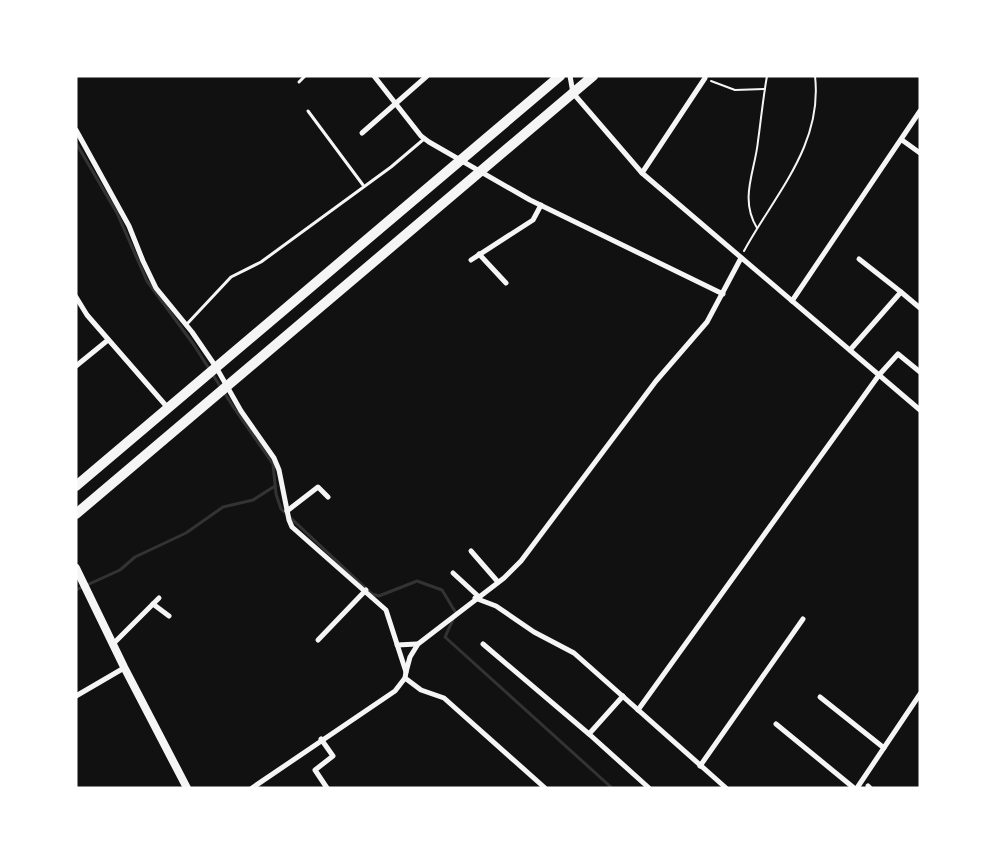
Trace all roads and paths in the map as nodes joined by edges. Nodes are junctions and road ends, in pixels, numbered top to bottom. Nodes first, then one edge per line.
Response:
1 (305, 76) edge
2 (374, 76) edge
3 (427, 76) edge
4 (570, 76) edge
5 (594, 76) edge
6 (767, 76) edge
7 (815, 76) edge
8 (555, 78) edge
9 (705, 78) joint
10 (298, 82) dead end
11 (765, 89) junction
12 (573, 94) junction
13 (396, 103) junction
14 (920, 111) edge
15 (308, 112) dead end
16 (77, 131) edge
17 (362, 132) dead end
18 (424, 139) junction
19 (902, 140) junction
20 (920, 154) edge
21 (460, 161) junction
22 (480, 172) junction
23 (642, 174) junction
24 (363, 185) junction
25 (541, 205) junction
26 (757, 228) junction
27 (479, 254) junction
28 (741, 258) junction
29 (471, 260) dead end
30 (859, 260) dead end
31 (506, 283) dead end
32 (901, 292) junction
33 (723, 294) junction
34 (76, 297) edge
35 (792, 301) junction
36 (920, 308) edge
37 (186, 324) junction
38 (108, 340) junction
39 (850, 350) junction
40 (76, 366) edge
41 (216, 368) junction
42 (920, 372) edge
43 (879, 375) junction
44 (227, 386) junction
45 (168, 408) junction
46 (920, 410) edge
47 (76, 486) edge
48 (328, 496) dead end
49 (287, 511) junction
50 (76, 514) edge
51 (471, 551) dead end
52 (76, 568) edge
53 (453, 573) dead end
54 (498, 582) junction
55 (366, 590) junction
56 (476, 597) junction
57 (159, 598) dead end
58 (153, 604) junction
59 (169, 616) dead end
60 (803, 618) dead end
61 (318, 640) dead end
62 (113, 644) junction
63 (418, 644) junction
64 (483, 644) dead end
65 (397, 645) junction
66 (124, 668) junction
67 (405, 675) junction
68 (920, 694) edge
69 (76, 696) edge
70 (623, 696) junction
71 (820, 697) dead end
72 (638, 710) junction
73 (776, 724) dead end
74 (588, 734) junction
75 (321, 739) junction
76 (884, 748) junction
77 (700, 766) junction
78 (187, 788) edge
79 (252, 788) edge
80 (327, 788) edge
81 (545, 788) edge
82 (649, 788) edge
83 (726, 788) edge
84 (855, 788) edge

1 - 10 lane
2 - 13 street
3 - 13 street
4 - 12 street
5 - 12 main road
6 - 11 path
7 - 26 path
8 - 21 main road
9 - 11 path
9 - 23 street
11 - 26 path
12 - 22 main road
12 - 23 street
13 - 17 street
13 - 18 street
14 - 19 street
15 - 24 lane
16 - 37 street
18 - 21 street
18 - 24 lane
19 - 20 street
19 - 35 street
21 - 22 street
21 - 41 main road
22 - 25 street
22 - 44 main road
23 - 28 street
24 - 37 lane
25 - 27 street
25 - 33 street
26 - 28 path
27 - 29 street
27 - 31 street
28 - 33 street
28 - 35 street
30 - 32 street
32 - 36 street
32 - 39 street
33 - 54 street
34 - 38 street
35 - 39 street
37 - 41 street
38 - 40 street
38 - 45 street
39 - 43 street
41 - 44 street
41 - 45 main road
42 - 43 street
43 - 46 street
43 - 72 street
44 - 49 street
44 - 50 main road
45 - 47 main road
48 - 49 street
49 - 55 street
51 - 54 street
52 - 62 street
53 - 56 street
54 - 56 street
55 - 61 street
55 - 65 street
56 - 63 street
56 - 70 street
57 - 58 street
58 - 59 street
58 - 62 street
60 - 77 street
62 - 66 street
63 - 65 street
63 - 67 street
64 - 74 street
65 - 67 street
66 - 69 street
66 - 78 street
67 - 75 street
67 - 81 street
68 - 76 street
70 - 72 street
70 - 74 street
71 - 76 street
72 - 77 street
73 - 84 street
74 - 82 street
75 - 79 street
75 - 80 street
76 - 84 street
77 - 83 street

